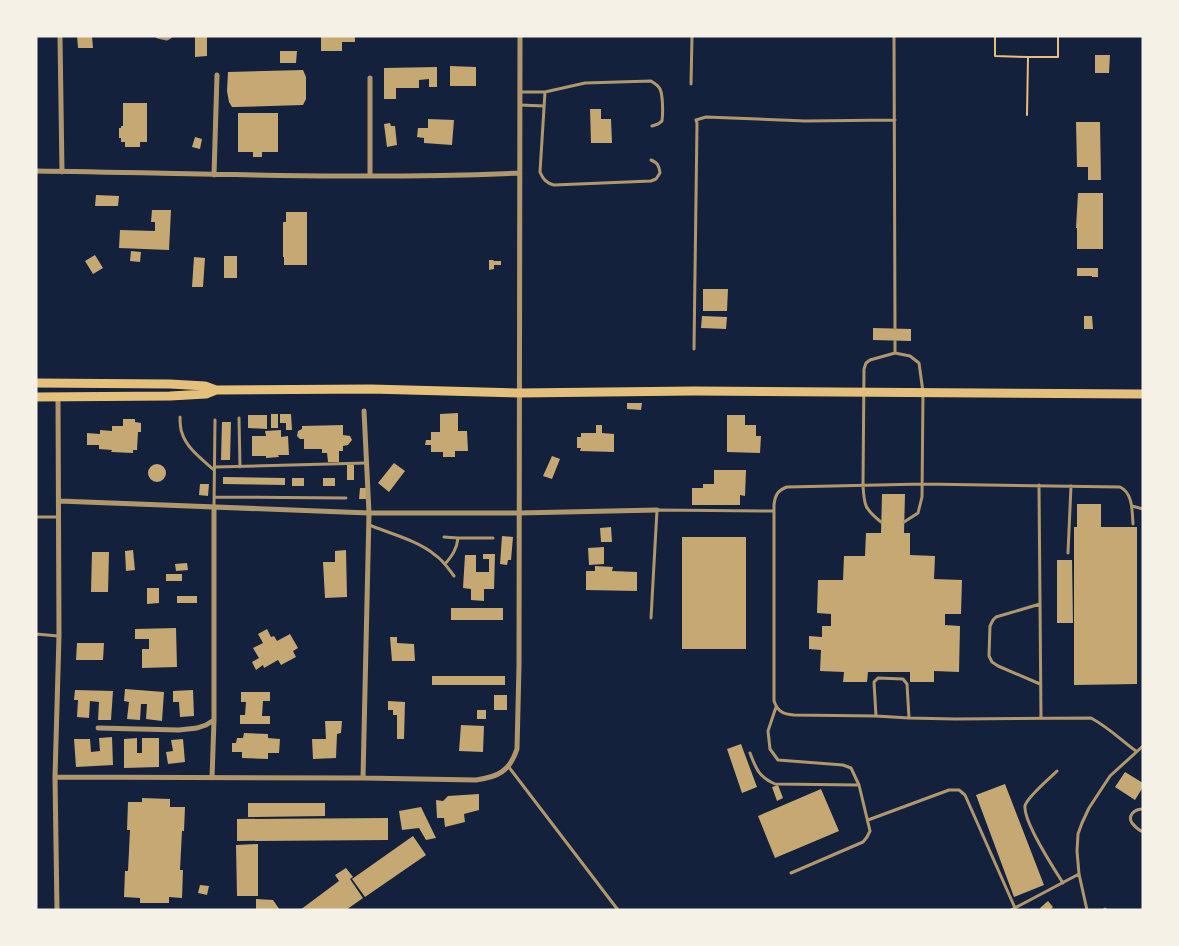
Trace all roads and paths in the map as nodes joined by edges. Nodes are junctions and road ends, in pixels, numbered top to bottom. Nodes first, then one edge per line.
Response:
1 (60, 36) edge
2 (158, 36) edge
3 (170, 36) edge
4 (520, 36) edge
5 (692, 36) edge
6 (894, 36) edge
7 (995, 36) edge
8 (1058, 36) edge
9 (1028, 57) junction
10 (217, 74) dead end
11 (370, 78) dead end
12 (691, 84) dead end
13 (520, 92) junction
14 (545, 92) junction
15 (520, 105) junction
16 (544, 106) junction
17 (1027, 115) dead end
18 (894, 120) junction
19 (652, 126) dead end
20 (651, 160) dead end
21 (36, 172) edge
22 (62, 172) junction
23 (520, 173) junction
24 (214, 174) junction
25 (370, 176) junction
26 (894, 329) dead end
27 (894, 341) dead end
28 (694, 349) dead end
29 (894, 353) junction
30 (36, 383) edge
31 (216, 390) junction
32 (863, 392) junction
33 (923, 392) junction
34 (519, 393) junction
35 (1143, 394) edge
36 (36, 397) edge
37 (58, 397) junction
38 (364, 411) dead end
39 (180, 417) dead end
40 (239, 418) dead end
41 (215, 420) dead end
42 (367, 463) junction
43 (240, 466) junction
44 (215, 469) junction
45 (923, 484) junction
46 (863, 485) junction
47 (1039, 485) junction
48 (1071, 486) junction
49 (214, 497) junction
50 (346, 498) dead end
51 (58, 501) junction
52 (1132, 506) junction
53 (214, 508) junction
54 (1143, 508) edge
55 (657, 510) junction
56 (774, 511) junction
57 (369, 513) junction
58 (519, 513) junction
59 (36, 517) edge
60 (59, 517) junction
61 (881, 522) dead end
62 (904, 522) dead end
63 (1133, 524) dead end
64 (369, 525) junction
65 (444, 537) dead end
66 (458, 538) junction
67 (493, 538) dead end
68 (1068, 553) dead end
69 (445, 564) junction
70 (454, 576) dead end
71 (1040, 604) junction
72 (651, 618) dead end
73 (36, 634) edge
74 (59, 636) junction
75 (1040, 684) junction
76 (776, 707) junction
77 (876, 716) junction
78 (909, 718) junction
79 (1041, 718) junction
80 (214, 720) junction
81 (98, 728) dead end
82 (1143, 746) edge
83 (1136, 751) junction
84 (750, 754) dead end
85 (508, 766) junction
86 (1057, 771) dead end
87 (55, 777) junction
88 (212, 778) junction
89 (363, 778) junction
90 (859, 785) junction
91 (1143, 809) edge
92 (868, 820) junction
93 (1143, 832) edge
94 (791, 873) dead end
95 (1079, 874) junction
96 (1063, 883) junction
97 (1013, 909) edge
98 (57, 910) edge
99 (618, 910) edge
100 (1087, 910) edge

1 - 22 street
2 - 3 street
4 - 13 street
5 - 12 lane
6 - 18 lane
7 - 9 path
8 - 9 path
9 - 17 path
10 - 24 street
11 - 25 street
13 - 14 lane
13 - 15 street
14 - 16 lane
14 - 19 lane
15 - 16 lane
15 - 23 street
16 - 20 lane
18 - 26 lane
18 - 28 lane
21 - 22 street
22 - 24 street
23 - 25 street
23 - 34 street
24 - 25 street
27 - 29 lane
29 - 32 lane
29 - 33 lane
30 - 31 main road
31 - 34 main road
31 - 37 main road
32 - 33 main road
32 - 34 main road
32 - 46 lane
33 - 35 main road
33 - 45 lane
34 - 58 street
36 - 37 main road
37 - 51 street
38 - 42 street
39 - 44 lane
40 - 43 lane
41 - 44 lane
42 - 43 lane
42 - 57 street
43 - 44 lane
44 - 49 lane
45 - 46 lane
45 - 47 lane
45 - 62 lane
46 - 56 lane
46 - 61 lane
47 - 48 lane
47 - 71 lane
48 - 52 lane
48 - 68 lane
49 - 50 lane
49 - 53 lane
51 - 53 street
51 - 60 street
52 - 54 lane
52 - 63 lane
53 - 57 street
53 - 80 street
55 - 56 lane
55 - 58 street
55 - 72 lane
56 - 76 lane
57 - 58 street
57 - 64 street
58 - 85 street
59 - 60 lane
60 - 74 street
64 - 69 lane
64 - 89 street
65 - 66 lane
66 - 67 lane
66 - 69 lane
69 - 70 lane
71 - 75 lane
71 - 75 lane
73 - 74 lane
74 - 87 street
75 - 79 lane
76 - 77 lane
76 - 90 lane
77 - 78 lane
77 - 78 lane
78 - 79 lane
79 - 83 lane
80 - 81 street
80 - 88 street
82 - 83 lane
83 - 95 lane
84 - 90 lane
85 - 89 street
85 - 99 lane
86 - 96 lane
87 - 88 street
87 - 98 street
88 - 89 street
90 - 92 lane
91 - 93 lane
92 - 94 lane
92 - 97 lane
95 - 96 lane
95 - 100 lane
96 - 97 lane

